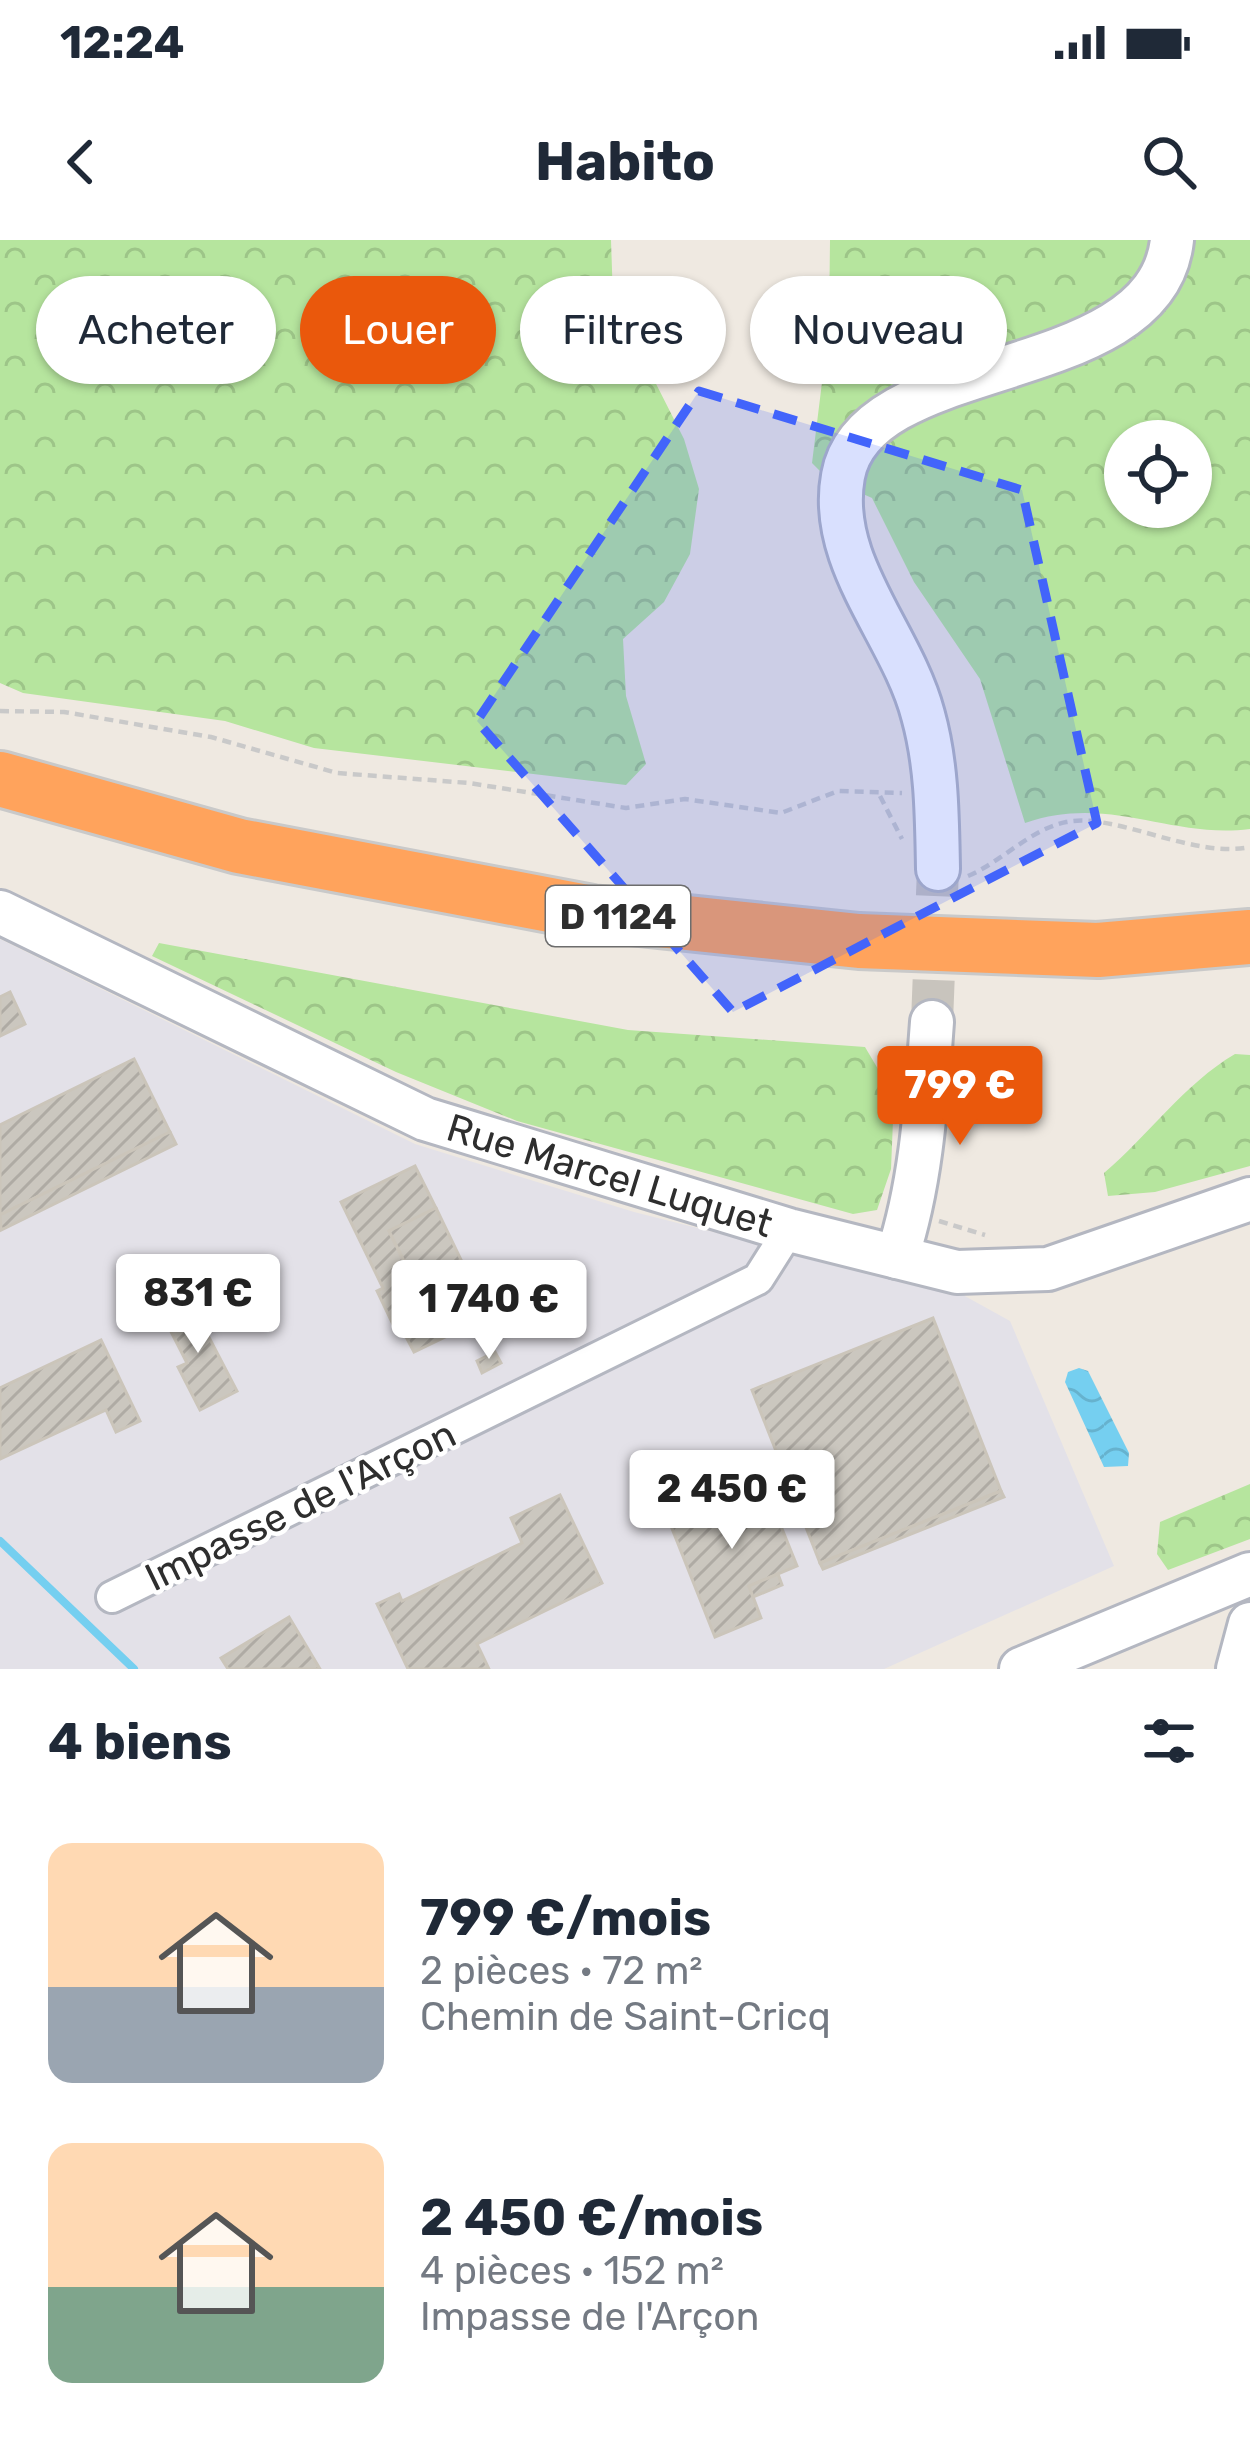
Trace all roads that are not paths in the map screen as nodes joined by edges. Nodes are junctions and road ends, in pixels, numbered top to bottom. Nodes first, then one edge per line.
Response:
1 (1172, 240) edge
2 (0, 779) edge
3 (935, 868) tunnel mouth
4 (0, 912) edge
5 (1250, 937) edge
6 (932, 1022) tunnel mouth
7 (1250, 1199) edge
8 (789, 1231) junction
9 (898, 1257) junction
10 (1250, 1574) edge
11 (112, 1597) dead end
12 (1250, 1624) edge
13 (1022, 1669) edge
14 (1238, 1669) edge

1 - 3 street
2 - 5 highway, D 1124
4 - 8 street, Rue Marcel Luquet
6 - 9 street
7 - 9 street, Rue Marcel Luquet
8 - 9 street, Rue Marcel Luquet
8 - 11 street, Impasse de l'Arçon
10 - 13 street
12 - 14 street

